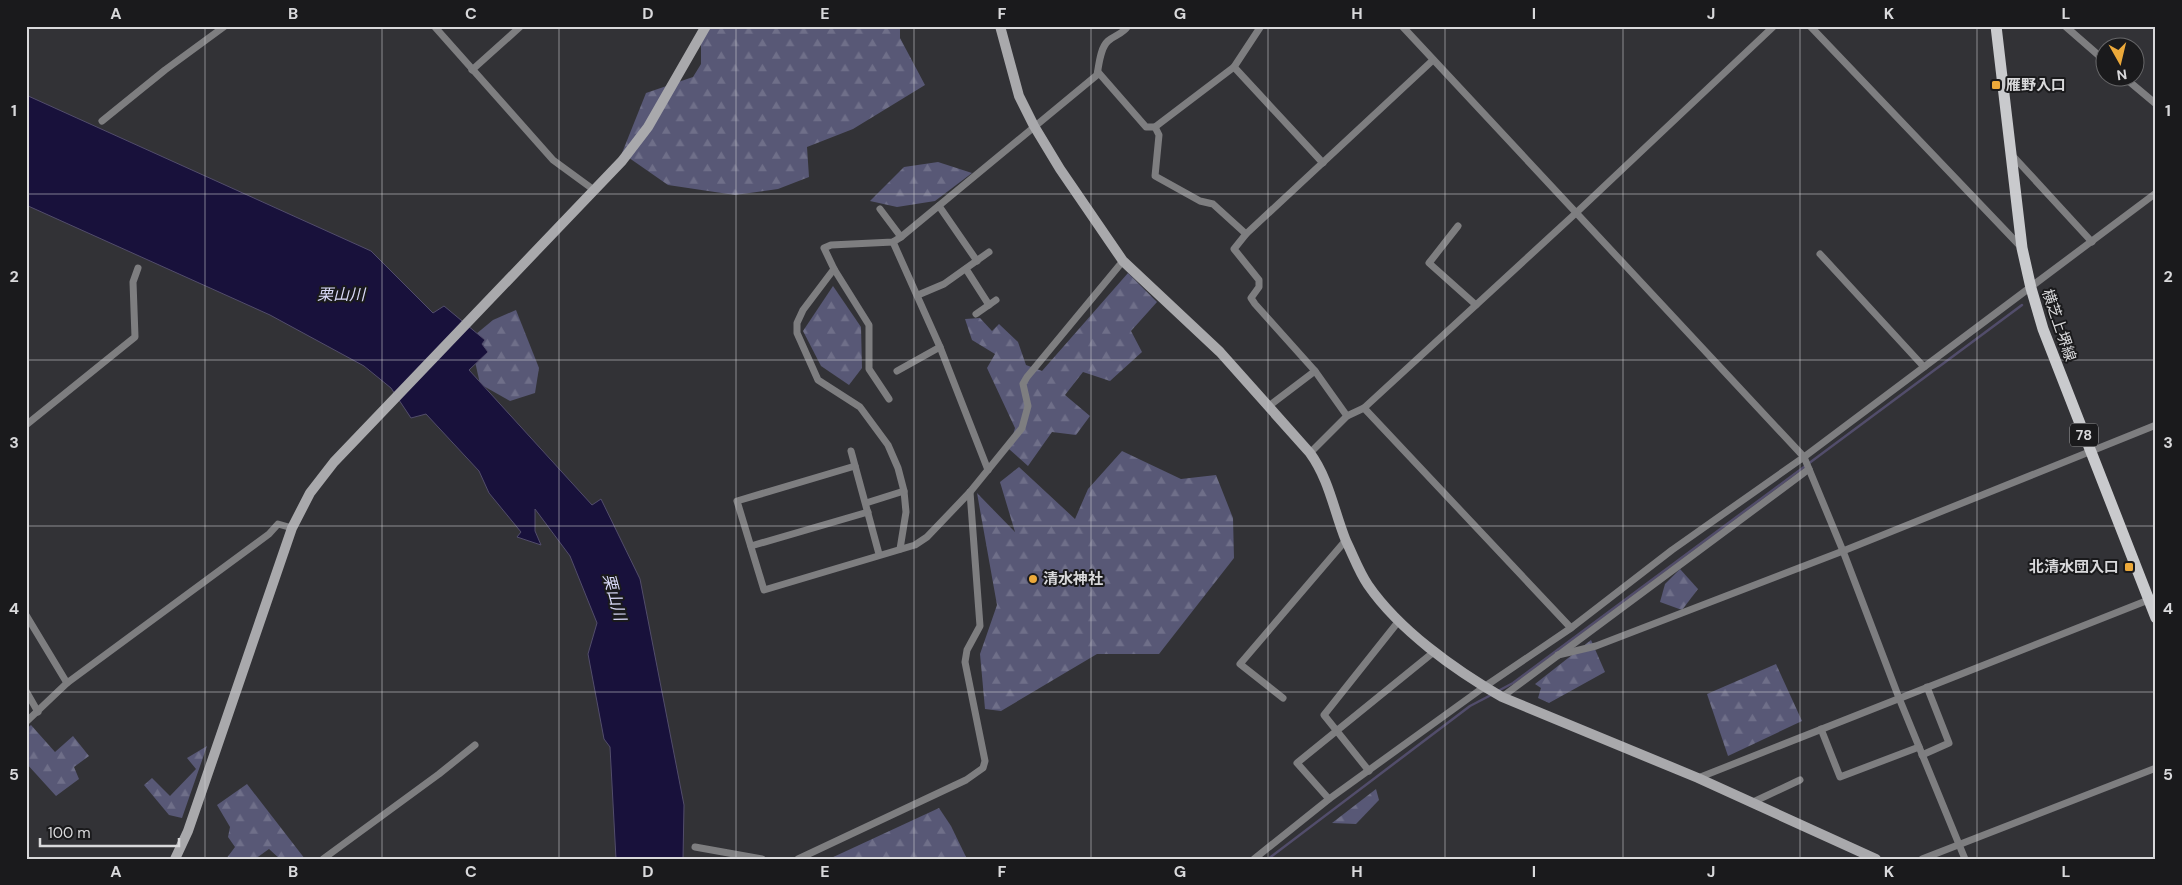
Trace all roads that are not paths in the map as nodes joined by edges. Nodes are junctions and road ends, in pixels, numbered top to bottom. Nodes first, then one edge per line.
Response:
1 (225, 26) edge
2 (434, 26) edge
3 (520, 26) edge
4 (706, 26) edge
5 (1000, 26) edge
6 (1128, 26) edge
7 (1261, 26) edge
8 (1402, 26) edge
9 (1774, 26) edge
10 (1810, 26) edge
11 (1996, 26) edge
12 (2065, 26) edge
13 (2094, 51) edge
14 (1433, 60) junction
15 (1234, 67) junction
16 (472, 70) junction
17 (1098, 72) junction
18 (2137, 88) edge
19 (2156, 104) edge
20 (102, 121) dead end
21 (1034, 126) junction
22 (1154, 127) junction
23 (2012, 155) junction
24 (1323, 163) junction
25 (594, 190) junction
26 (2156, 194) edge
27 (939, 206) junction
28 (880, 209) dead end
29 (1577, 212) junction
30 (1458, 226) dead end
31 (1246, 234) junction
32 (901, 237) junction
33 (893, 242) junction
34 (2092, 242) junction
35 (2022, 248) junction
36 (989, 252) dead end
37 (1820, 254) dead end
38 (977, 261) junction
39 (1123, 262) junction
40 (138, 268) dead end
41 (834, 269) junction
42 (966, 269) junction
43 (2031, 288) junction
44 (918, 295) junction
45 (996, 300) dead end
46 (989, 305) junction
47 (1476, 305) junction
48 (976, 314) dead end
49 (940, 347) junction
50 (1924, 367) junction
51 (897, 371) dead end
52 (1315, 371) junction
53 (889, 399) dead end
54 (1269, 406) junction
55 (1364, 408) junction
56 (1347, 416) junction
57 (26, 425) edge
58 (2156, 426) edge
59 (851, 451) dead end
60 (2090, 451) junction
61 (1310, 453) junction
62 (1804, 457) junction
63 (855, 466) junction
64 (1809, 469) junction
65 (988, 470) junction
66 (904, 491) junction
67 (970, 492) junction
68 (866, 503) junction
69 (868, 512) junction
70 (292, 528) junction
71 (1346, 540) junction
72 (751, 546) junction
73 (900, 549) junction
74 (1843, 551) junction
75 (879, 554) junction
76 (2152, 599) edge
77 (26, 616) edge
78 (2156, 618) edge
79 (1398, 622) junction
80 (1571, 628) junction
81 (1435, 651) junction
82 (1558, 655) junction
83 (67, 684) junction
84 (1484, 687) junction
85 (1927, 687) junction
86 (26, 691) edge
87 (1502, 697) junction
88 (1283, 698) dead end
89 (1899, 698) junction
90 (38, 712) junction
91 (26, 722) edge
92 (1821, 729) junction
93 (1338, 732) junction
94 (475, 744) dead end
95 (1919, 747) junction
96 (1922, 755) junction
97 (2156, 768) edge
98 (1369, 771) junction
99 (1698, 778) junction
100 (1800, 780) dead end
101 (1329, 799) junction
102 (1751, 803) junction
103 (1960, 844) junction
104 (695, 847) dead end
105 (176, 859) edge
106 (323, 859) edge
107 (762, 859) edge
108 (798, 859) edge
109 (1254, 859) edge
110 (1876, 859) edge
111 (1922, 859) edge
112 (1965, 859) edge

1 - 20 street
2 - 16 street
3 - 16 street
4 - 25 street
5 - 21 street
6 - 17 street
7 - 15 street
8 - 14 street
9 - 29 street
10 - 35 street
11 - 23 main road, 横芝上堺線 / 78
12 - 13 street
14 - 24 street
14 - 29 street
15 - 22 street
15 - 24 street
16 - 25 street
17 - 21 street
17 - 22 street
18 - 19 street
21 - 27 street
21 - 39 street
22 - 31 street
23 - 34 street
23 - 35 main road, 横芝上堺線 / 78
24 - 31 street
25 - 70 street
26 - 34 street
27 - 32 street
27 - 38 street
28 - 32 street
29 - 47 street
29 - 62 street
30 - 47 street
31 - 52 street
32 - 33 street
33 - 41 street
33 - 44 street
34 - 43 street
35 - 43 main road, 横芝上堺線 / 78
36 - 38 street
37 - 50 street
38 - 42 street
39 - 54 street
39 - 65 street
40 - 57 street
41 - 53 street
41 - 66 street
42 - 44 street
42 - 46 street
43 - 50 street
43 - 60 main road, 横芝上堺線 / 78
44 - 49 street
45 - 46 street
46 - 48 street
47 - 55 street
49 - 51 street
49 - 65 street
50 - 62 street
52 - 54 street
52 - 56 street
54 - 61 street
55 - 56 street
55 - 80 street
56 - 61 street
58 - 60 street
59 - 63 street
60 - 74 street
60 - 76 main road, 横芝上堺線 / 78
61 - 71 street
62 - 64 street
62 - 80 street
63 - 68 street
63 - 72 street
64 - 74 street
64 - 82 street
65 - 67 street
66 - 68 street
66 - 73 street
67 - 73 street
67 - 108 street
68 - 69 street
69 - 72 street
69 - 75 street
70 - 83 street
70 - 105 street
71 - 79 street
71 - 88 street
72 - 75 street
73 - 75 street
74 - 82 street
74 - 89 street
76 - 78 main road, 横芝上堺線 / 78
76 - 85 street
77 - 83 street
79 - 81 street
79 - 93 street
80 - 84 street
81 - 84 street
81 - 93 street
82 - 87 street
83 - 90 street
84 - 87 street
84 - 98 street
85 - 89 street
85 - 96 street
86 - 90 street
87 - 99 street
89 - 92 street
89 - 95 street
90 - 91 street
92 - 95 street
92 - 99 street
93 - 98 street
93 - 101 street
94 - 106 street
95 - 96 street
96 - 103 street
97 - 103 street
98 - 101 street
99 - 102 street
100 - 102 street
101 - 109 street
102 - 110 street
103 - 111 street
103 - 112 street
104 - 107 street

